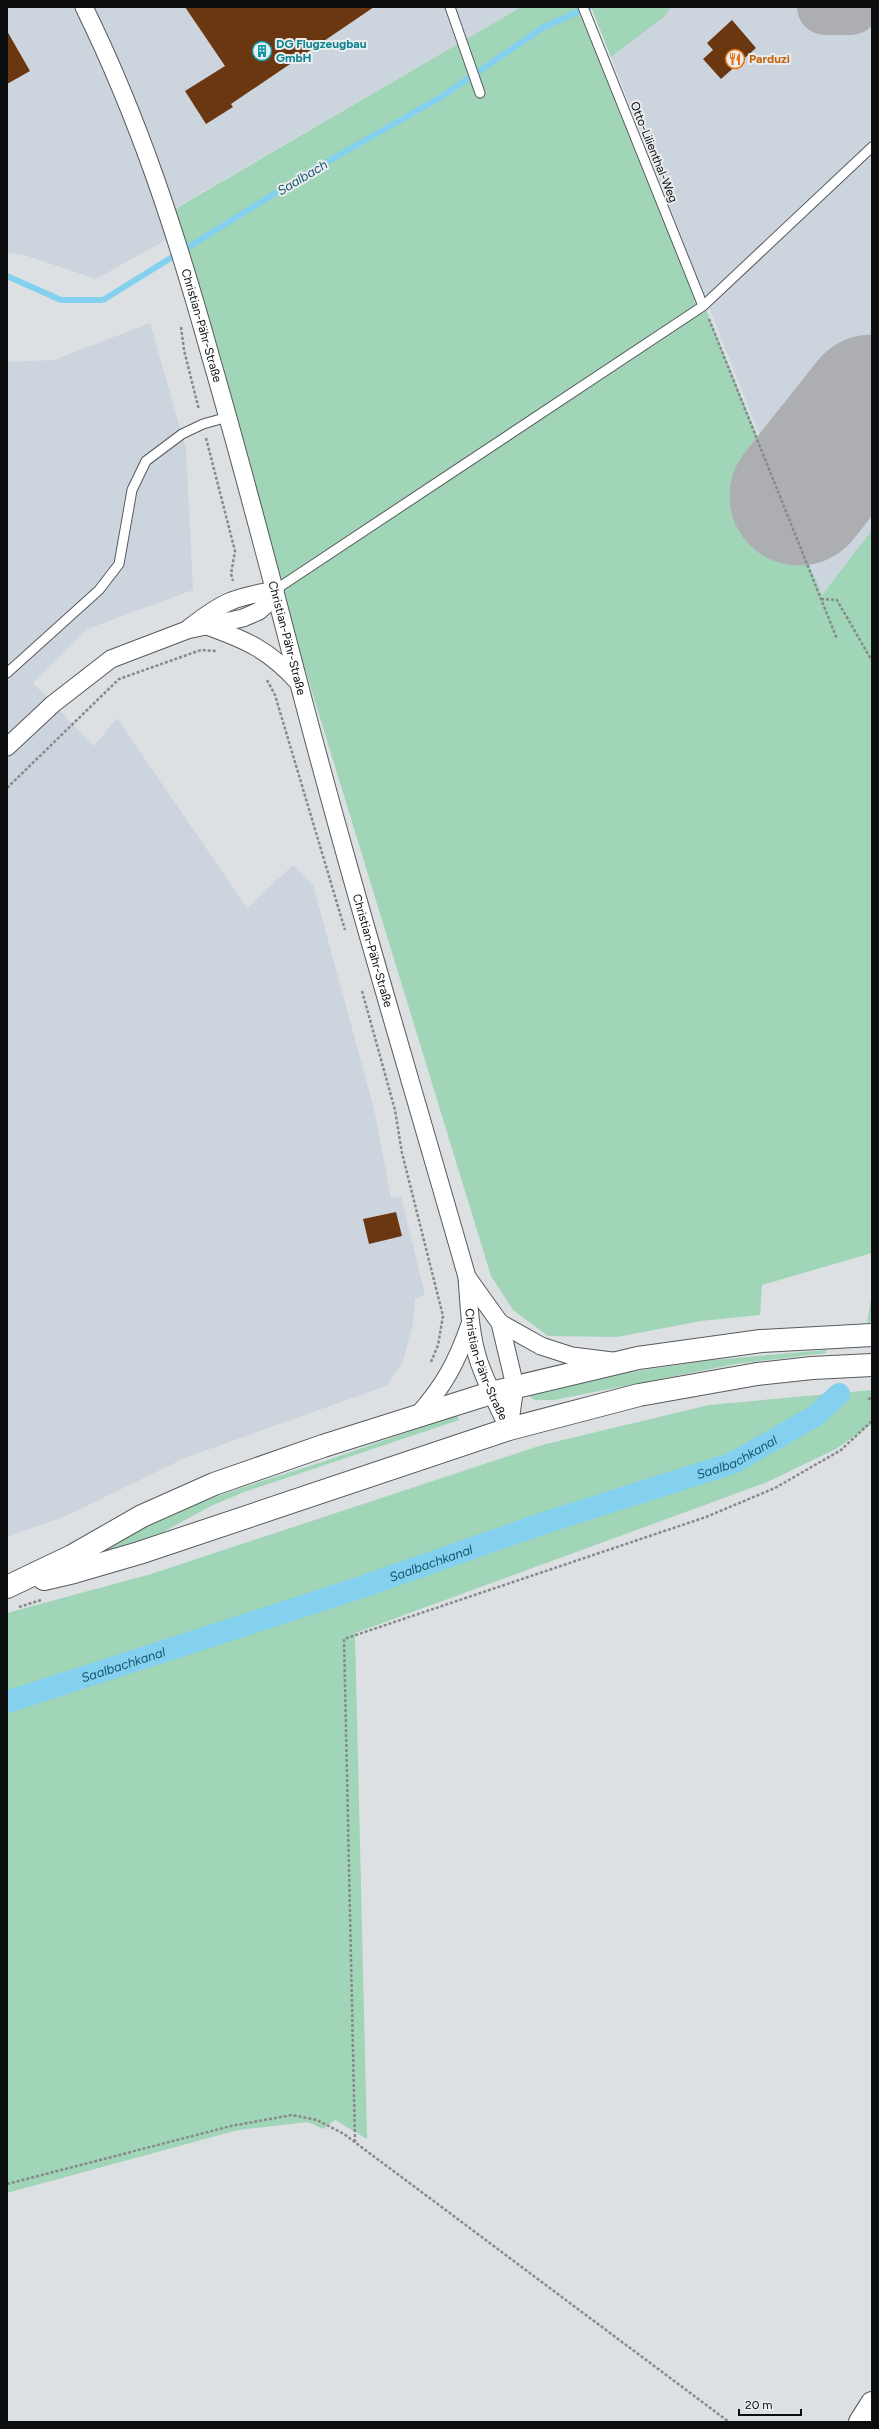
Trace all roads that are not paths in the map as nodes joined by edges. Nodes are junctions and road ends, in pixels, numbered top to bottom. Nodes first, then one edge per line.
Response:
1 (84, 7) edge
2 (450, 7) edge
3 (582, 7) edge
4 (480, 93) dead end
5 (872, 147) edge
6 (703, 306) junction
7 (228, 418) junction
8 (275, 590) junction
9 (207, 626) junction
10 (187, 630) junction
11 (7, 673) edge
12 (298, 682) junction
13 (7, 747) edge
14 (467, 1277) junction
15 (470, 1323) junction
16 (500, 1323) junction
17 (872, 1335) edge
18 (618, 1362) junction
19 (872, 1365) edge
20 (515, 1386) junction
21 (490, 1393) junction
22 (417, 1416) junction
23 (509, 1429) junction
24 (9, 1586) edge
25 (872, 2403) edge
26 (860, 2422) edge

1 - 7 street, Christian-Pähr-Straße
2 - 4 lane
3 - 6 lane, Otto-Lilienthal-Weg
5 - 6 lane
6 - 8 lane
7 - 8 street, Christian-Pähr-Straße
7 - 11 lane
8 - 9 street
8 - 10 street
8 - 12 street, Christian-Pähr-Straße
9 - 10 street
9 - 12 street
10 - 13 street
12 - 14 street, Christian-Pähr-Straße
14 - 15 street, Christian-Pähr-Straße
14 - 16 street, Christian-Pähr-Straße
15 - 21 street, Christian-Pähr-Straße
15 - 22 street
16 - 18 street
16 - 20 street, Christian-Pähr-Straße
17 - 18 main road
18 - 20 main road
19 - 23 main road
20 - 21 main road
20 - 23 street, Christian-Pähr-Straße
21 - 22 main road
21 - 23 street, Christian-Pähr-Straße
22 - 24 main road
23 - 24 main road
25 - 26 main road

